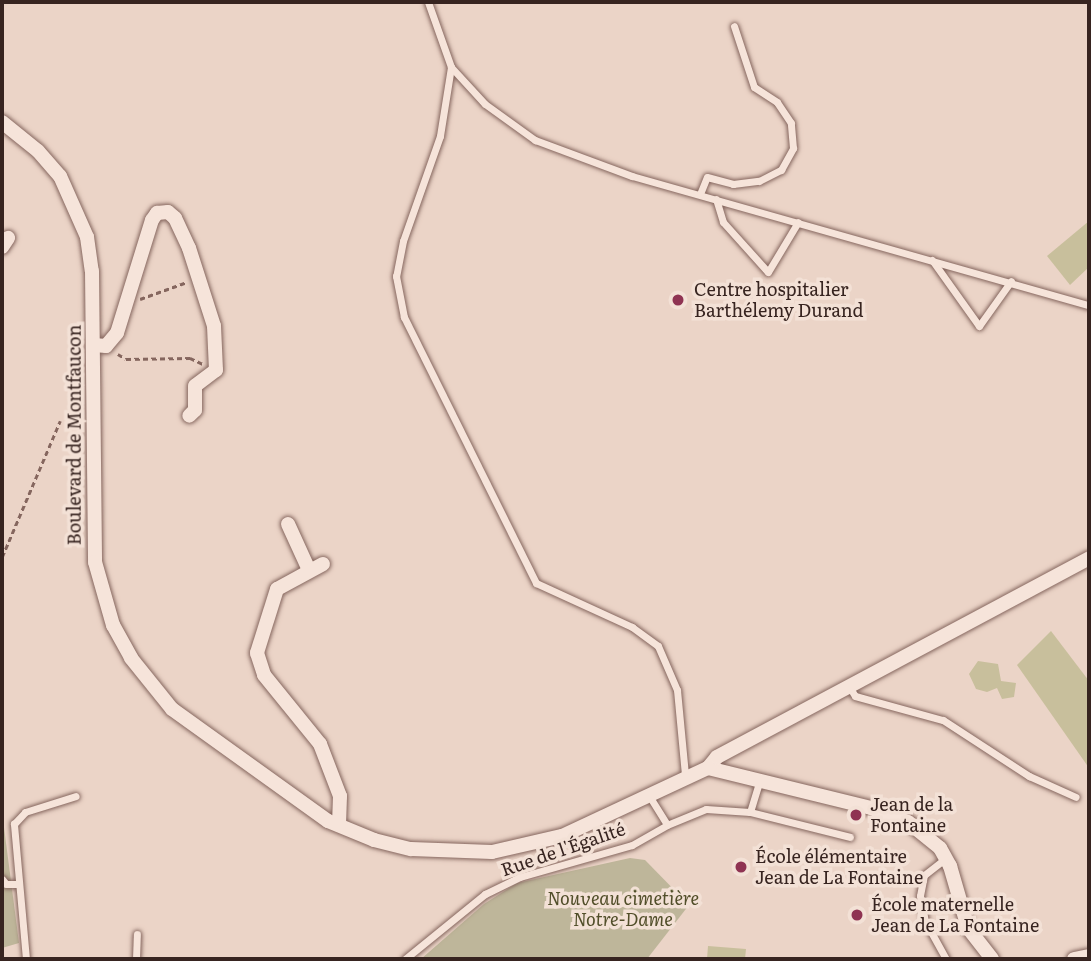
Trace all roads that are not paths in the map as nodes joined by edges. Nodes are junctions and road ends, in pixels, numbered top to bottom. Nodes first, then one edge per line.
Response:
1 (428, 2) edge
2 (734, 26) dead end
3 (451, 67) junction
4 (2, 122) edge
5 (700, 194) junction
6 (716, 199) junction
7 (798, 222) junction
8 (931, 259) junction
9 (1011, 282) junction
10 (1089, 304) edge
11 (100, 346) junction
12 (189, 416) dead end
13 (288, 524) dead end
14 (1089, 558) edge
15 (323, 564) dead end
16 (309, 570) junction
17 (850, 688) junction
18 (708, 768) junction
19 (685, 775) junction
20 (760, 780) junction
21 (648, 793) junction
22 (76, 796) dead end
23 (1076, 797) dead end
24 (750, 812) junction
25 (339, 825) junction
26 (667, 825) junction
27 (850, 837) dead end
28 (946, 858) junction
29 (2, 879) edge
30 (17, 884) junction
31 (137, 934) dead end
32 (1089, 956) edge
33 (26, 959) edge
34 (136, 959) edge
35 (405, 959) edge
36 (946, 959) edge
37 (992, 959) edge
38 (1074, 959) edge

1 - 3 lane
2 - 5 lane
3 - 5 lane
3 - 19 lane
4 - 11 street, Boulevard de Montfaucon
5 - 6 lane
6 - 7 lane
6 - 7 lane
7 - 8 lane
8 - 9 lane
8 - 9 lane
9 - 10 lane
11 - 12 street
11 - 25 street, Boulevard de Montfaucon
13 - 16 street
14 - 17 street
15 - 16 street
16 - 25 street
17 - 18 street
17 - 23 lane
18 - 19 street, Boulevard de Montfaucon
18 - 20 street
19 - 21 street, Boulevard de Montfaucon
20 - 24 lane
20 - 28 street
21 - 25 street, Boulevard de Montfaucon
21 - 26 lane
22 - 30 lane
24 - 26 lane, Rue de l'Égalité
24 - 27 lane, Rue de l'Égalité
26 - 35 lane, Rue de l'Égalité
28 - 36 lane
28 - 37 street
29 - 30 lane
30 - 33 lane
31 - 34 lane
32 - 38 street

